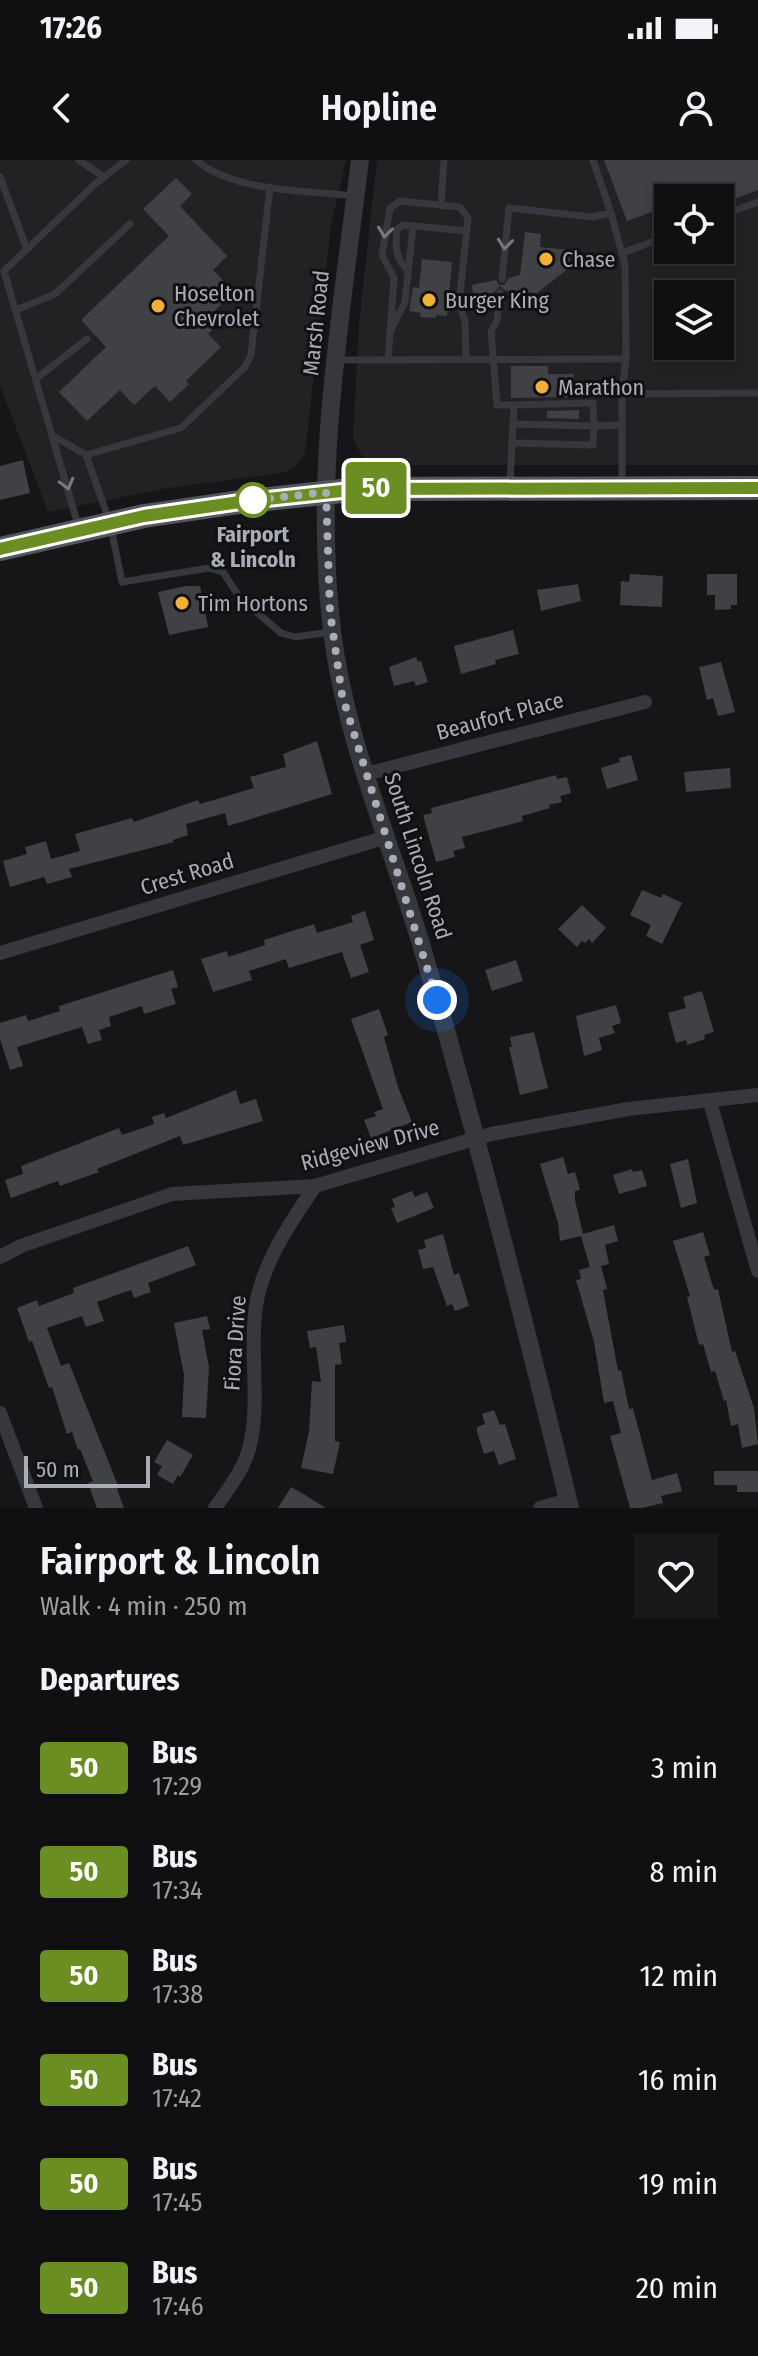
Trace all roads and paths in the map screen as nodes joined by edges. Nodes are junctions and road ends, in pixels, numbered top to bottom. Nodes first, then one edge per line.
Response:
1 (79, 160) edge
2 (126, 160) edge
3 (196, 160) edge
4 (360, 160) edge
5 (444, 160) edge
6 (593, 160) edge
7 (0, 177) edge
8 (104, 177) junction
9 (270, 187) junction
10 (356, 196) junction
11 (758, 202) edge
12 (441, 205) junction
13 (734, 211) edge
14 (611, 213) junction
15 (130, 224) dead end
16 (413, 226) junction
17 (467, 231) junction
18 (654, 241) edge
19 (27, 249) junction
20 (622, 253) junction
21 (2, 267) edge
22 (408, 271) junction
23 (502, 279) dead end
24 (500, 292) dead end
25 (16, 310) junction
26 (389, 334) junction
27 (87, 339) dead end
28 (466, 359) junction
29 (626, 359) junction
30 (336, 360) junction
31 (388, 360) junction
32 (493, 360) junction
33 (37, 378) junction
34 (758, 393) edge
35 (622, 394) junction
36 (514, 405) junction
37 (513, 424) junction
38 (621, 425) junction
39 (594, 426) junction
40 (55, 437) junction
41 (512, 443) junction
42 (86, 455) junction
43 (622, 487) junction
44 (758, 488) edge
45 (510, 489) junction
46 (326, 492) junction
47 (110, 523) junction
48 (80, 530) junction
49 (0, 549) edge
50 (332, 632) junction
51 (645, 702) dead end
52 (366, 774) junction
53 (387, 837) junction
54 (0, 953) edge
55 (758, 1095) edge
56 (710, 1102) junction
57 (475, 1139) junction
58 (315, 1186) junction
59 (0, 1257) edge
60 (758, 1271) edge
61 (0, 1413) edge
62 (569, 1504) edge
63 (36, 1508) edge
64 (215, 1508) edge
65 (540, 1508) edge

1 - 8 lane
2 - 8 lane
3 - 9 lane
4 - 10 street, Marsh Road
5 - 12 lane
6 - 14 lane
7 - 19 lane
8 - 19 lane
9 - 10 lane
9 - 42 lane
10 - 30 street, Marsh Road
11 - 13 lane
12 - 17 lane
12 -> 26 lane
14 - 20 lane
14 -> 23 lane
15 - 25 lane
16 - 17 lane
16 - 22 lane
16 - 22 lane
17 - 28 lane
18 - 20 lane
19 - 21 lane
20 - 29 lane
21 - 25 lane
22 - 26 lane
24 - 32 lane
25 - 33 lane
26 - 31 lane
27 - 33 lane
28 - 31 lane
28 - 32 lane
29 - 32 lane
29 - 35 lane
30 - 31 lane
30 - 46 street, Marsh Road
32 - 36 lane
33 - 40 lane
34 - 35 lane
35 - 38 lane
36 - 37 lane
36 - 39 lane
37 - 39 lane
37 - 41 lane
38 - 39 lane
38 - 43 lane
39 - 41 lane
40 - 42 lane
40 -> 48 lane
41 - 45 lane
42 - 47 lane
43 - 44 main road
43 - 45 main road
45 - 46 main road
46 - 47 main road
46 - 50 street, South Lincoln Road
47 - 48 main road
47 - 50 lane
48 - 49 main road
50 - 52 street, South Lincoln Road
51 - 52 street, Beaufort Place
52 - 53 street, South Lincoln Road
53 - 54 street, Crest Road
53 - 57 street, South Lincoln Road
55 - 56 street, Ridgeview Drive
56 - 57 street, Ridgeview Drive
56 - 60 street
57 - 58 street, Ridgeview Drive
57 - 62 street, South Lincoln Road
58 - 59 street, Ridgeview Drive
58 - 64 street, Fiora Drive
61 - 63 street
62 - 65 street

